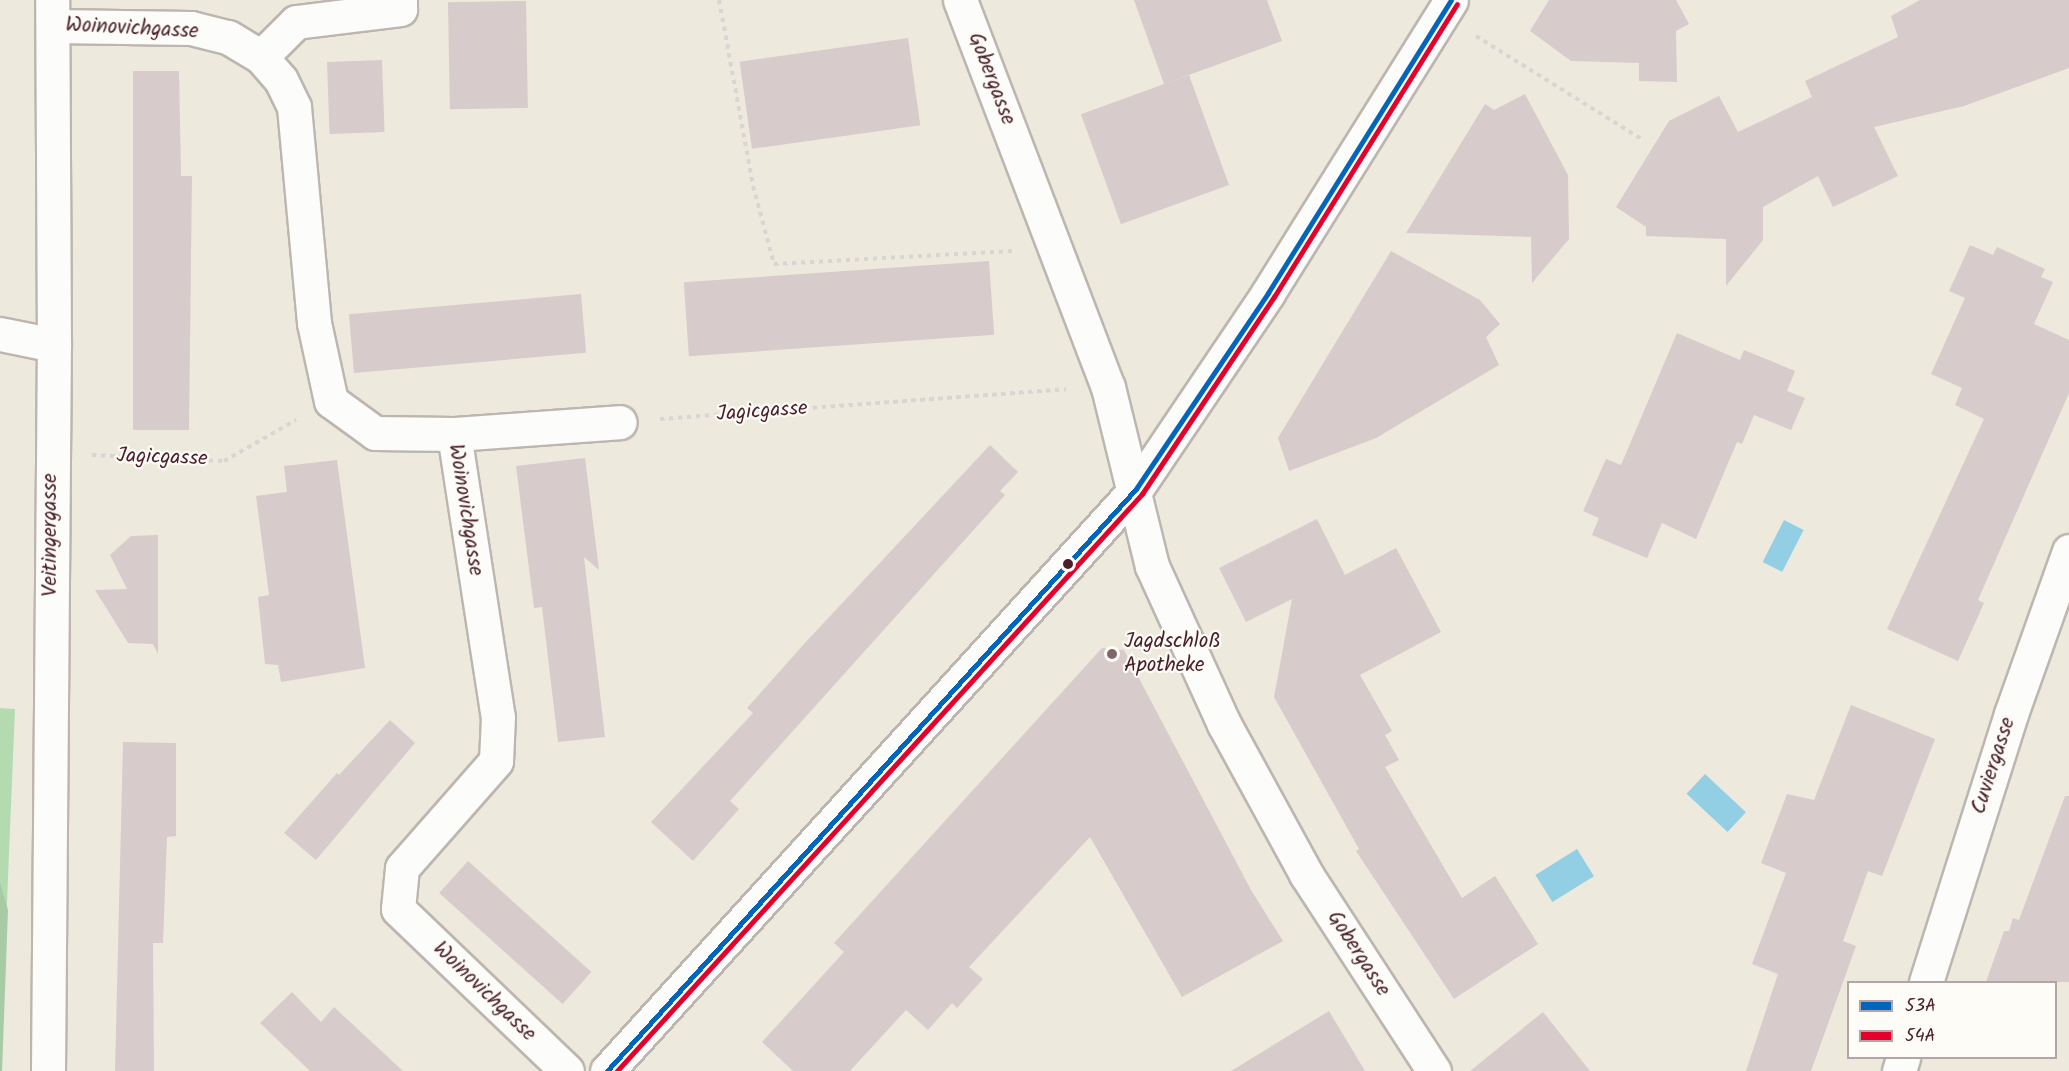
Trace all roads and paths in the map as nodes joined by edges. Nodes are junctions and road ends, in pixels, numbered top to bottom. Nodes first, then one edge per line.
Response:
1 (400, 0) edge
2 (719, 0) edge
3 (960, 0) edge
4 (1452, 0) edge
5 (53, 13) edge
6 (1476, 36) dead end
7 (261, 57) junction
8 (1643, 140) dead end
9 (1014, 251) dead end
10 (0, 334) edge
11 (54, 345) junction
12 (1069, 389) dead end
13 (331, 400) junction
14 (620, 422) joint
15 (454, 434) junction
16 (86, 455) dead end
17 (1136, 489) junction
18 (2069, 551) edge
19 (1926, 981) edge
20 (48, 1071) edge
21 (567, 1071) edge
22 (607, 1071) edge
23 (1434, 1071) edge

1 - 7 street
2 - 9 path
3 - 17 street, Gobergasse
4 - 17 street
5 - 7 street, Woinovichgasse
5 - 11 street, Veitingergasse
6 - 8 path
7 - 13 street, Woinovichgasse
10 - 11 street
11 - 20 street, Veitingergasse
12 - 14 path, Jagicgasse
13 - 15 street, Woinovichgasse
13 - 16 path, Jagicgasse
14 - 15 street
15 - 21 street, Woinovichgasse
17 - 22 street
17 - 23 street, Gobergasse
18 - 19 street, Cuviergasse

